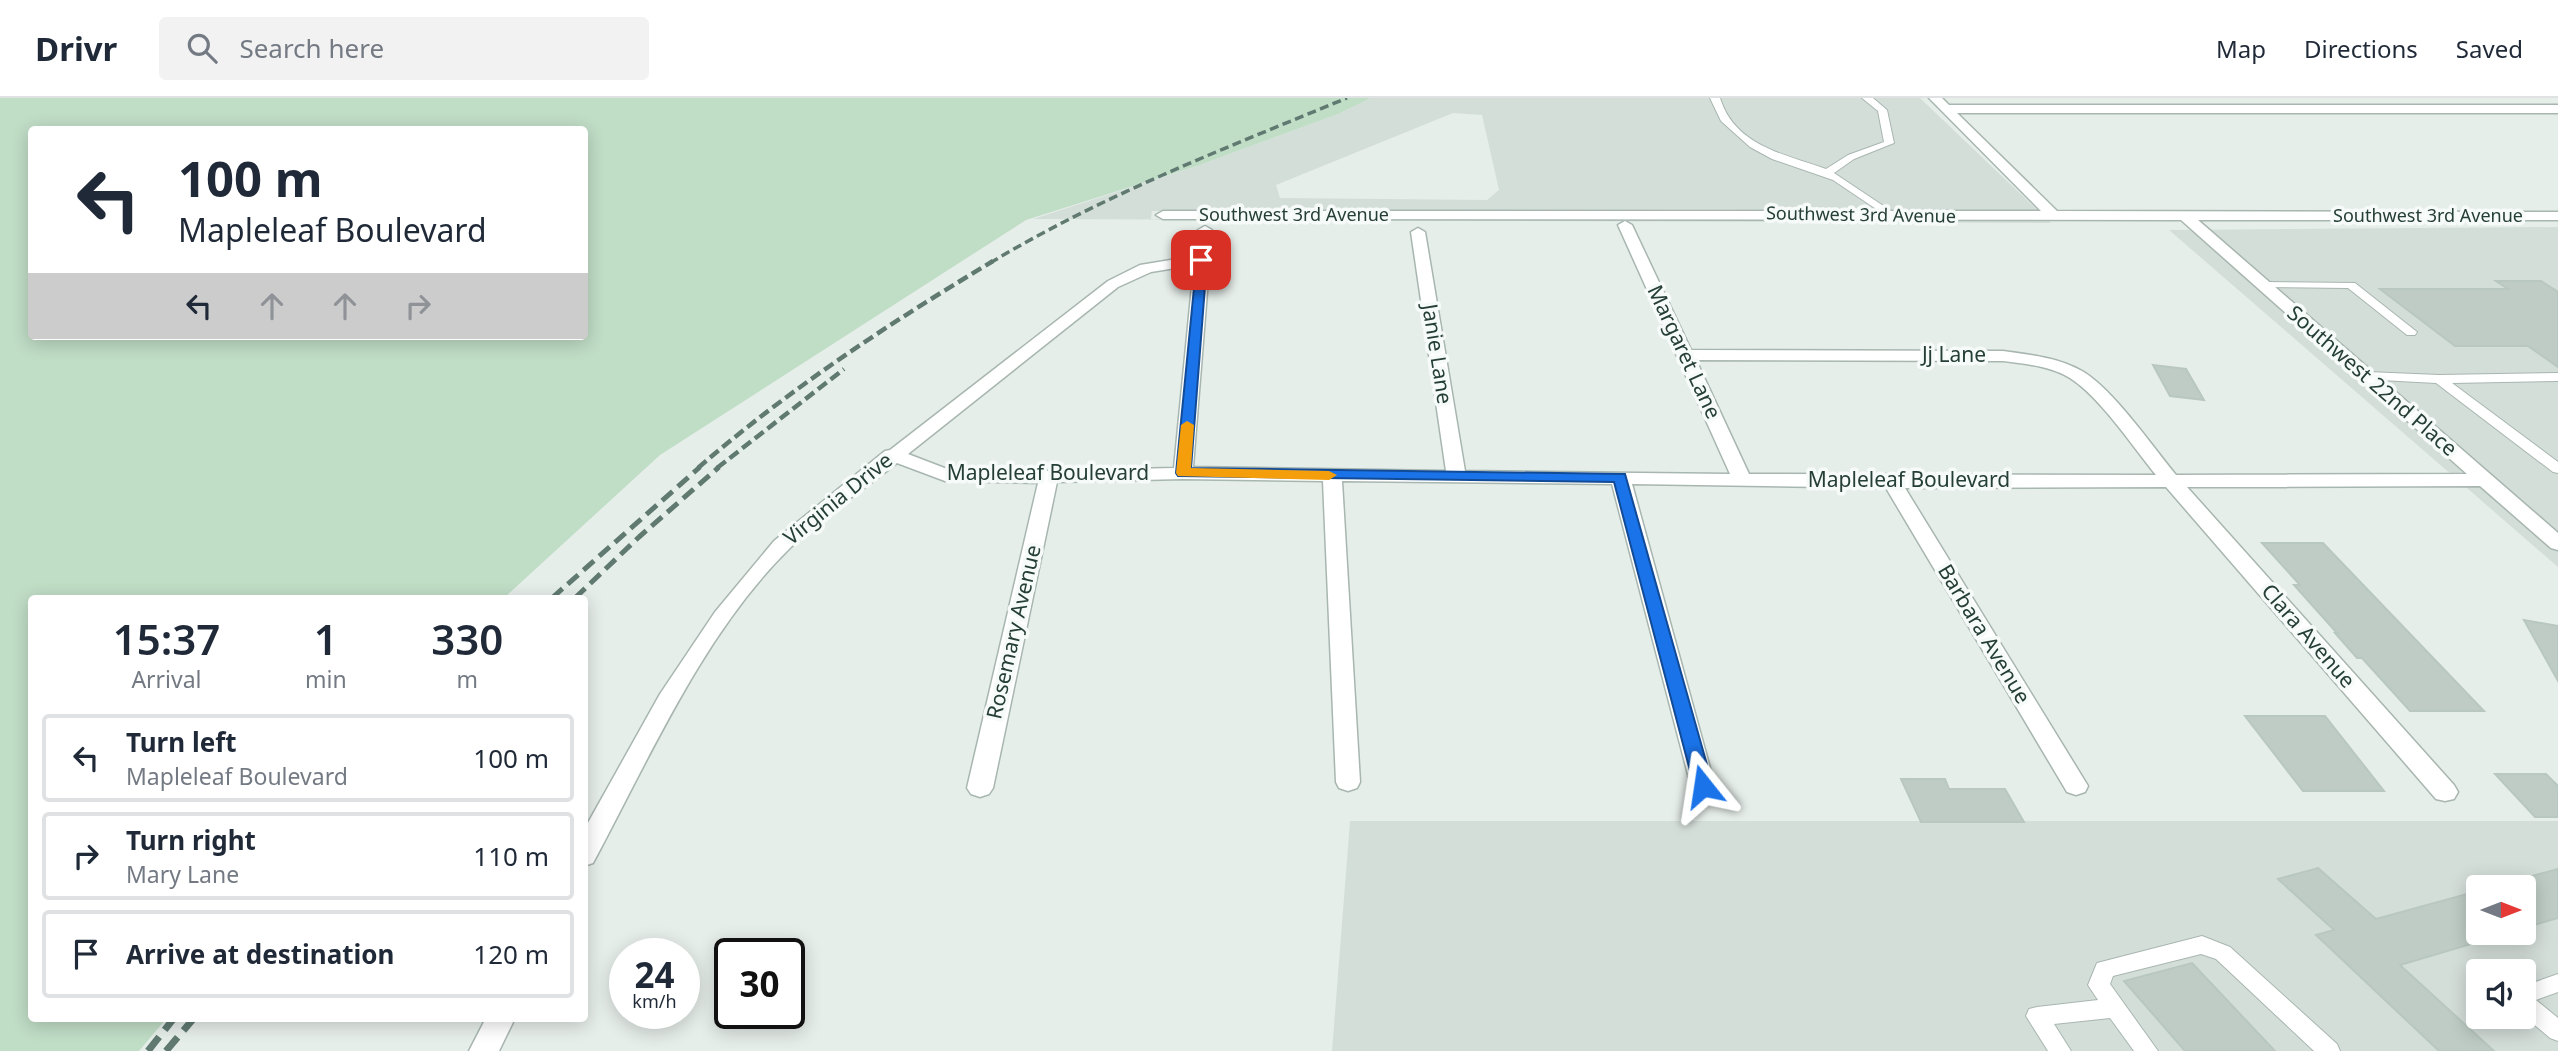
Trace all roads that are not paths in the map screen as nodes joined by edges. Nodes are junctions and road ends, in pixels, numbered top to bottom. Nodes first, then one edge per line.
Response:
1 (1715, 98) edge
2 (1867, 98) edge
3 (1935, 98) edge
4 (1946, 109) junction
5 (2558, 109) edge
6 (1827, 173) junction
7 (1164, 215) dead end
8 (1892, 215) junction
9 (2054, 216) junction
10 (2558, 216) edge
11 (2186, 217) junction
12 (1626, 225) dead end
13 (1205, 230) dead end
14 (1418, 232) dead end
15 (1201, 260) junction
16 (2262, 285) junction
17 (2411, 332) dead end
18 (1687, 355) junction
19 (2367, 376) junction
20 (2558, 377) edge
21 (2439, 379) junction
22 (892, 455) junction
23 (2558, 469) edge
24 (1183, 473) junction
25 (1332, 475) junction
26 (1457, 475) junction
27 (1049, 477) junction
28 (1620, 477) junction
29 (1742, 479) junction
30 (2170, 480) junction
31 (2485, 481) junction
32 (1892, 482) junction
33 (2554, 538) edge
34 (1348, 782) dead end
35 (1703, 786) dead end
36 (2076, 786) dead end
37 (980, 788) dead end
38 (2445, 792) dead end
39 (588, 849) edge
40 (2558, 983) edge
41 (2536, 991) edge
42 (2116, 1008) junction
43 (2536, 1013) edge
44 (499, 1022) edge
45 (2558, 1031) edge
46 (484, 1051) edge
47 (2060, 1051) edge
48 (2147, 1051) edge
49 (2329, 1051) edge

1 - 6 lane
2 - 6 lane
3 - 4 street
4 - 5 street
4 - 9 street
6 - 8 lane
7 - 8 street, Southwest 3rd Avenue
8 - 9 street, Southwest 3rd Avenue
9 - 11 street, Southwest 3rd Avenue
10 - 11 street, Southwest 3rd Avenue
11 - 16 street, Southwest 22nd Place
12 - 18 street, Margaret Lane
13 - 15 street
14 - 26 street, Janie Lane
15 - 22 street, Virginia Drive
15 - 24 street
16 - 17 lane
16 - 19 street, Southwest 22nd Place
18 - 29 street, Margaret Lane
18 - 30 street, Jj Lane
19 - 21 lane
19 - 31 street, Southwest 22nd Place
20 - 21 lane
21 - 23 lane
22 - 27 street, Mapleleaf Boulevard
22 - 39 street, Virginia Drive
24 - 25 street, Mapleleaf Boulevard
24 - 27 street, Mapleleaf Boulevard
25 - 26 street, Mapleleaf Boulevard
25 - 34 street
26 - 28 street, Mapleleaf Boulevard
27 - 37 street, Rosemary Avenue
28 - 29 street, Mapleleaf Boulevard
28 - 35 street
29 - 32 street, Mapleleaf Boulevard
30 - 31 street, Mapleleaf Boulevard
30 - 32 street, Mapleleaf Boulevard
30 - 38 street, Clara Avenue
31 - 33 street, Southwest 22nd Place
32 - 36 street, Barbara Avenue
40 - 41 lane
42 - 47 lane
42 - 48 lane
42 - 49 lane
43 - 45 lane
44 - 46 street

